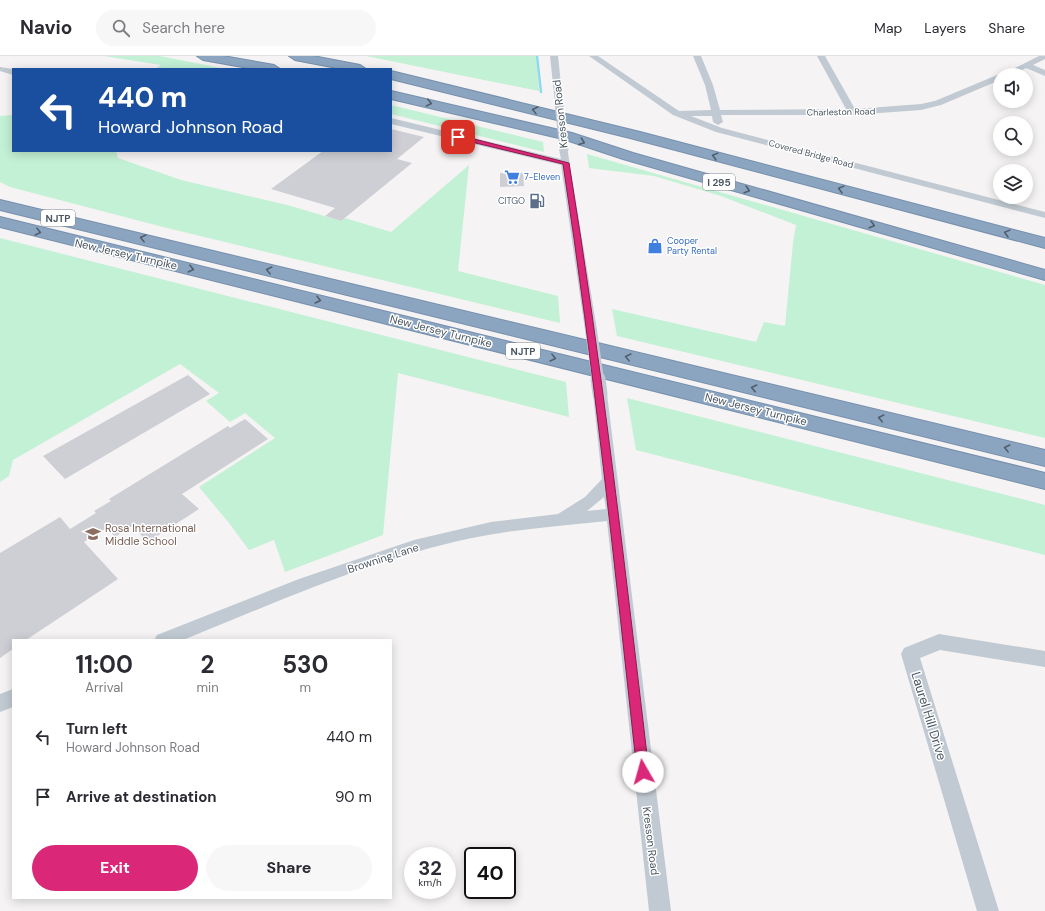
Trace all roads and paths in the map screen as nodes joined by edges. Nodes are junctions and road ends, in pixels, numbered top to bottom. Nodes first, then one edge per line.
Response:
1 (204, 56) edge
2 (295, 56) edge
3 (554, 56) edge
4 (593, 56) edge
5 (697, 56) edge
6 (820, 56) edge
7 (1045, 56) edge
8 (1026, 65) junction
9 (269, 68) edge
10 (355, 68) edge
11 (1020, 68) edge
12 (0, 69) edge
13 (12, 72) edge
14 (1045, 73) edge
15 (392, 75) edge
16 (993, 80) edge
17 (392, 95) edge
18 (852, 112) junction
19 (676, 113) junction
20 (716, 113) junction
21 (392, 121) edge
22 (719, 130) junction
23 (566, 163) junction
24 (0, 193) edge
25 (0, 205) edge
26 (1045, 215) edge
27 (0, 222) edge
28 (115, 231) junction
29 (1045, 243) edge
30 (1045, 275) edge
31 (1045, 458) edge
32 (610, 480) junction
33 (1045, 481) edge
34 (613, 514) junction
35 (554, 521) junction
36 (166, 639) edge
37 (1045, 659) edge
38 (12, 698) edge
39 (0, 703) edge
40 (660, 911) edge
41 (988, 911) edge

1 - 9 highway
2 - 10 highway
3 - 23 street, Kresson Road, bridge
4 - 19 street, Covered Bridge Road
5 - 20 street
6 - 18 street
7 - 8 street
8 - 11 street
8 - 14 street
12 - 13 street
29 -> 15 highway, I 295
16 - 18 street, Charleston Road
17 -> 30 highway, I 295
18 - 20 street, Charleston Road
19 - 20 street, Charleston Road
19 - 22 street, Covered Bridge Road
20 - 22 street
21 - 23 street
22 - 26 street, Covered Bridge Road
23 - 32 street, Kresson Road, bridge
24 - 28 highway
25 - 28 highway, New Jersey Turnpike / NJTP
27 -> 33 highway, New Jersey Turnpike / NJTP
31 -> 28 highway, New Jersey Turnpike / NJTP
32 - 34 street, Kresson Road
32 - 35 street
34 - 35 street, Browning Lane
34 - 40 street, Kresson Road
35 - 36 street, Browning Lane
37 - 41 street, Laurel Hill Drive
38 - 39 street

